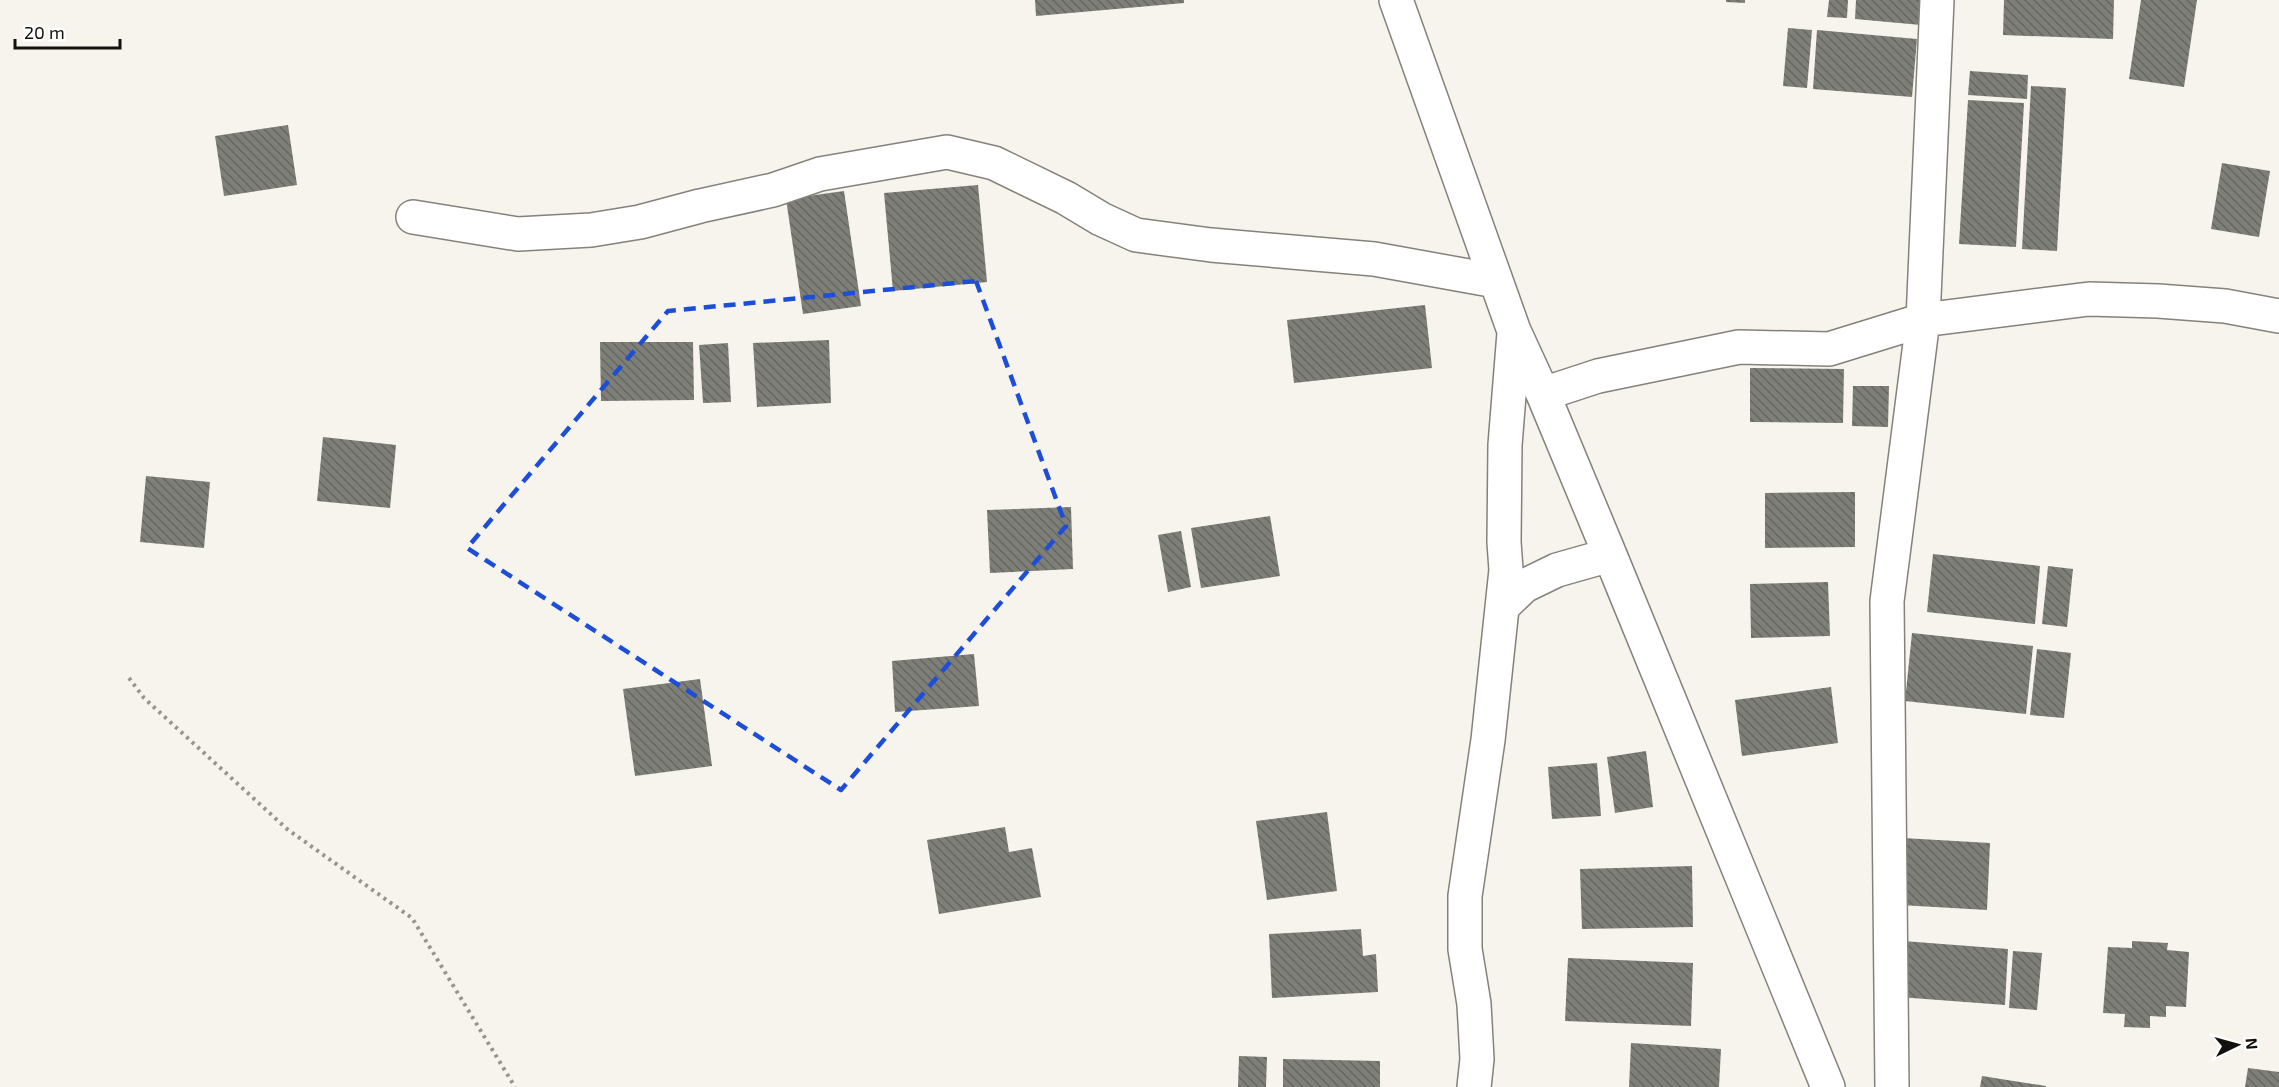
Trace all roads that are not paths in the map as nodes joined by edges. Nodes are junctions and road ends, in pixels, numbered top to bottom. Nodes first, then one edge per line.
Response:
1 (1396, 0) edge
2 (1937, 0) edge
3 (412, 217) dead end
4 (1496, 281) junction
5 (2279, 316) edge
6 (1923, 320) junction
7 (1514, 331) junction
8 (1543, 394) junction
9 (1610, 555) junction
10 (1502, 607) junction
11 (1474, 1087) edge
12 (1828, 1087) edge
13 (1892, 1087) edge

1 - 4 street
2 - 6 street
3 - 4 street
4 - 7 street
5 - 6 street
6 - 8 street
6 - 13 street
7 - 8 street
7 - 10 street
8 - 9 street
9 - 10 street
9 - 12 street
10 - 11 street

